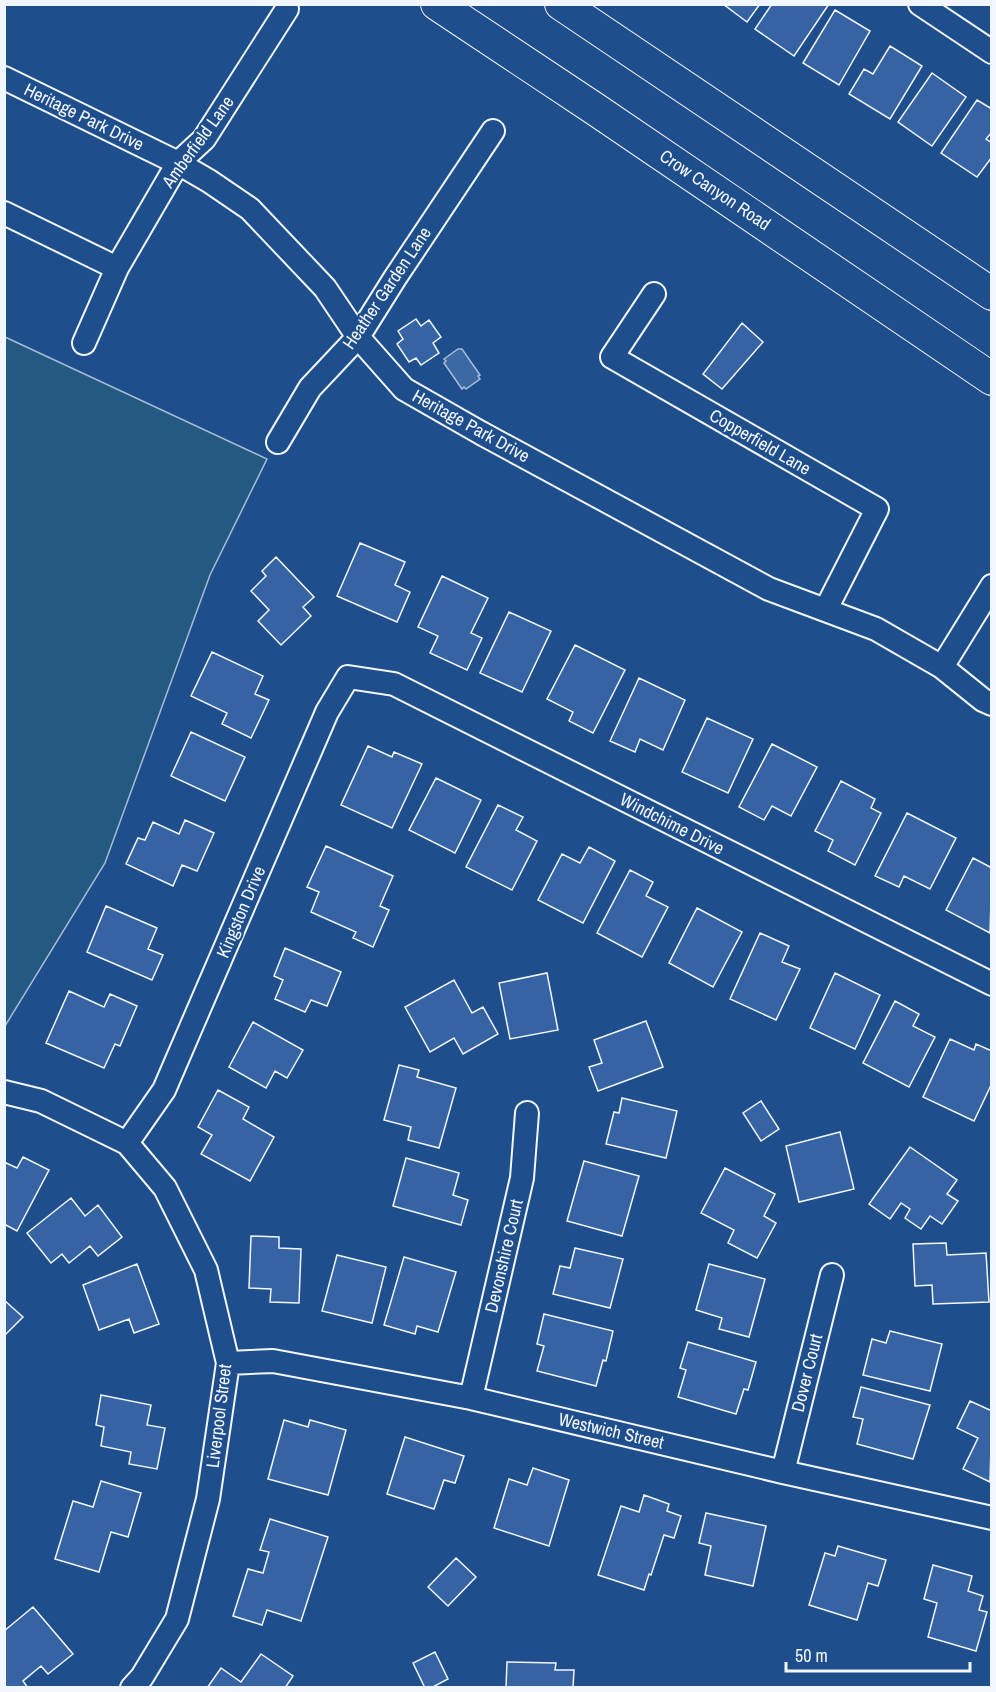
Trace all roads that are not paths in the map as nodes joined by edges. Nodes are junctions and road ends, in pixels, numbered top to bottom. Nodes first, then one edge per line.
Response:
1 (437, 4) edge
2 (561, 4) edge
3 (920, 4) edge
4 (287, 9) dead end
5 (992, 52) edge
6 (4, 78) edge
7 (493, 131) dead end
8 (178, 163) junction
9 (4, 213) edge
10 (117, 268) junction
11 (654, 294) dead end
12 (992, 294) edge
13 (358, 337) junction
14 (84, 343) dead end
15 (992, 379) edge
16 (278, 442) dead end
17 (992, 586) edge
18 (826, 609) junction
19 (942, 667) junction
20 (348, 677) joint
21 (992, 704) edge
22 (992, 984) edge
23 (4, 1092) edge
24 (527, 1113) dead end
25 (128, 1143) junction
26 (832, 1275) dead end
27 (228, 1363) junction
28 (471, 1398) junction
29 (783, 1472) junction
30 (992, 1518) edge
31 (132, 1688) edge

1 - 15 main road, Crow Canyon Road
2 - 12 main road
3 - 5 street
4 - 8 street, Amberfield Lane
6 - 8 street, Heritage Park Drive
7 - 13 street, Heather Garden Lane
8 - 10 street, Amberfield Lane
8 - 13 street, Heritage Park Drive
9 - 10 street
10 - 14 street, Amberfield Lane
11 - 18 street, Copperfield Lane
13 - 16 street, Heather Garden Lane
13 - 18 street, Heritage Park Drive
17 - 19 street
18 - 19 street, Heritage Park Drive
19 - 21 street, Heritage Park Drive
20 - 22 street, Windchime Drive
20 - 25 street, Kingston Drive
23 - 25 street, Liverpool Street
24 - 28 street, Devonshire Court
25 - 27 street, Liverpool Street
26 - 29 street, Dover Court
27 - 28 street, Westwich Street
27 - 31 street, Liverpool Street
28 - 29 street, Westwich Street
29 - 30 street, Westwich Street

